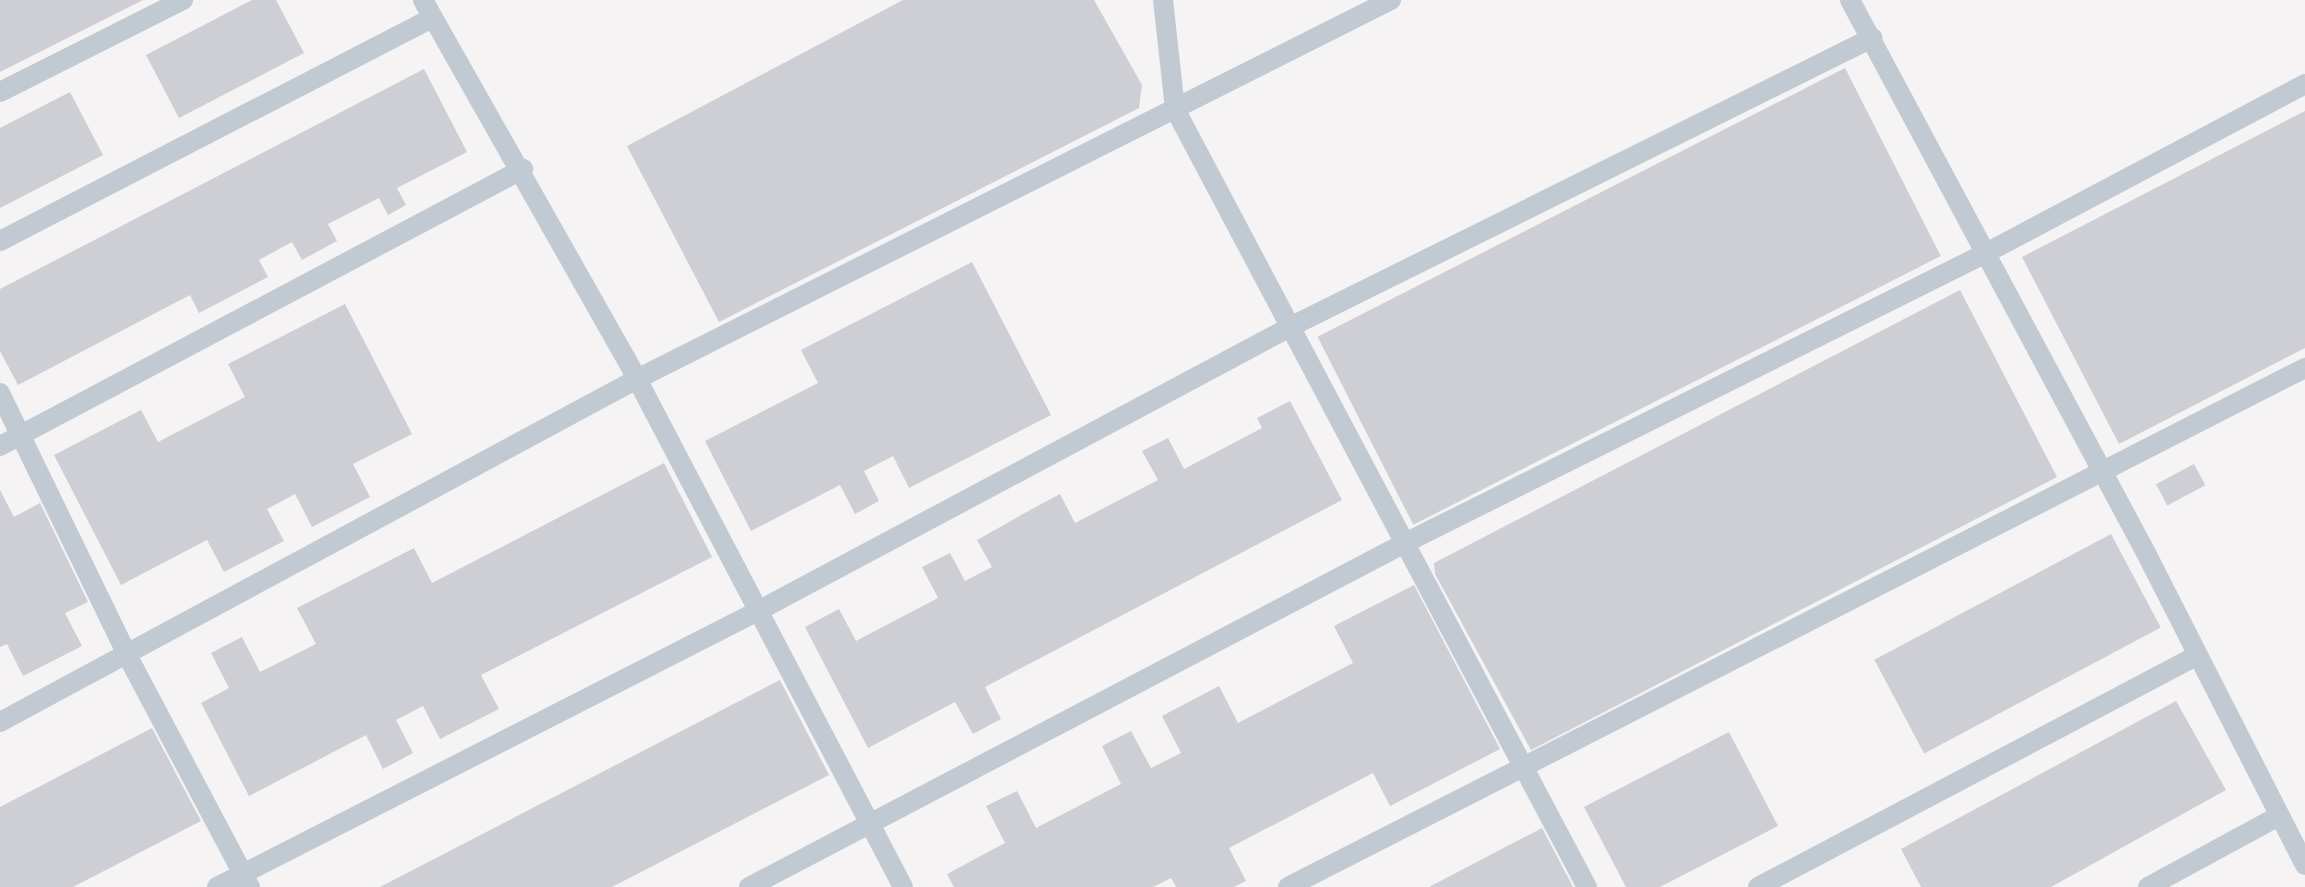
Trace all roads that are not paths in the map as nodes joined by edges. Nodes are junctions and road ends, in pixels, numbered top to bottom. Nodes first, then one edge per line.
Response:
1 (183, 0) edge
2 (423, 0) edge
3 (1163, 0) edge
4 (1391, 0) edge
5 (1850, 0) edge
6 (432, 18) junction
7 (1872, 38) junction
8 (2305, 84) edge
9 (0, 92) edge
10 (1175, 109) junction
11 (524, 169) junction
12 (0, 241) edge
13 (1986, 253) junction
14 (1292, 326) junction
15 (2305, 368) edge
16 (637, 379) junction
17 (0, 393) edge
18 (22, 434) junction
19 (0, 446) edge
20 (2103, 472) junction
21 (1407, 542) junction
22 (758, 611) junction
23 (126, 653) junction
24 (2196, 656) junction
25 (0, 722) edge
26 (1525, 768) junction
27 (2279, 816) junction
28 (870, 824) junction
29 (2305, 865) edge
30 (247, 880) edge
31 (217, 887) edge
32 (749, 887) edge
33 (903, 887) edge
34 (1288, 887) edge
35 (1587, 887) edge
36 (1758, 887) edge
37 (2148, 887) edge

1 - 9 street
2 - 6 street
3 - 10 street
4 - 10 street
5 - 7 street
6 - 11 street
6 - 12 street
7 - 13 street
7 - 14 street
8 - 13 street
10 - 14 street
10 - 16 street
11 - 16 street
11 - 18 street
13 - 20 street
13 - 21 street
14 - 21 street
14 - 22 street
15 - 20 street
16 - 22 street
16 - 23 street
17 - 18 street
18 - 19 street
18 - 23 street
20 - 24 street
20 - 26 street
21 - 26 street
21 - 28 street
22 - 28 street
22 - 30 street
23 - 25 street
23 - 30 street
24 - 27 street
24 - 36 street
26 - 34 street
26 - 35 street
27 - 29 street
27 - 37 street
28 - 32 street
28 - 33 street
30 - 31 street

